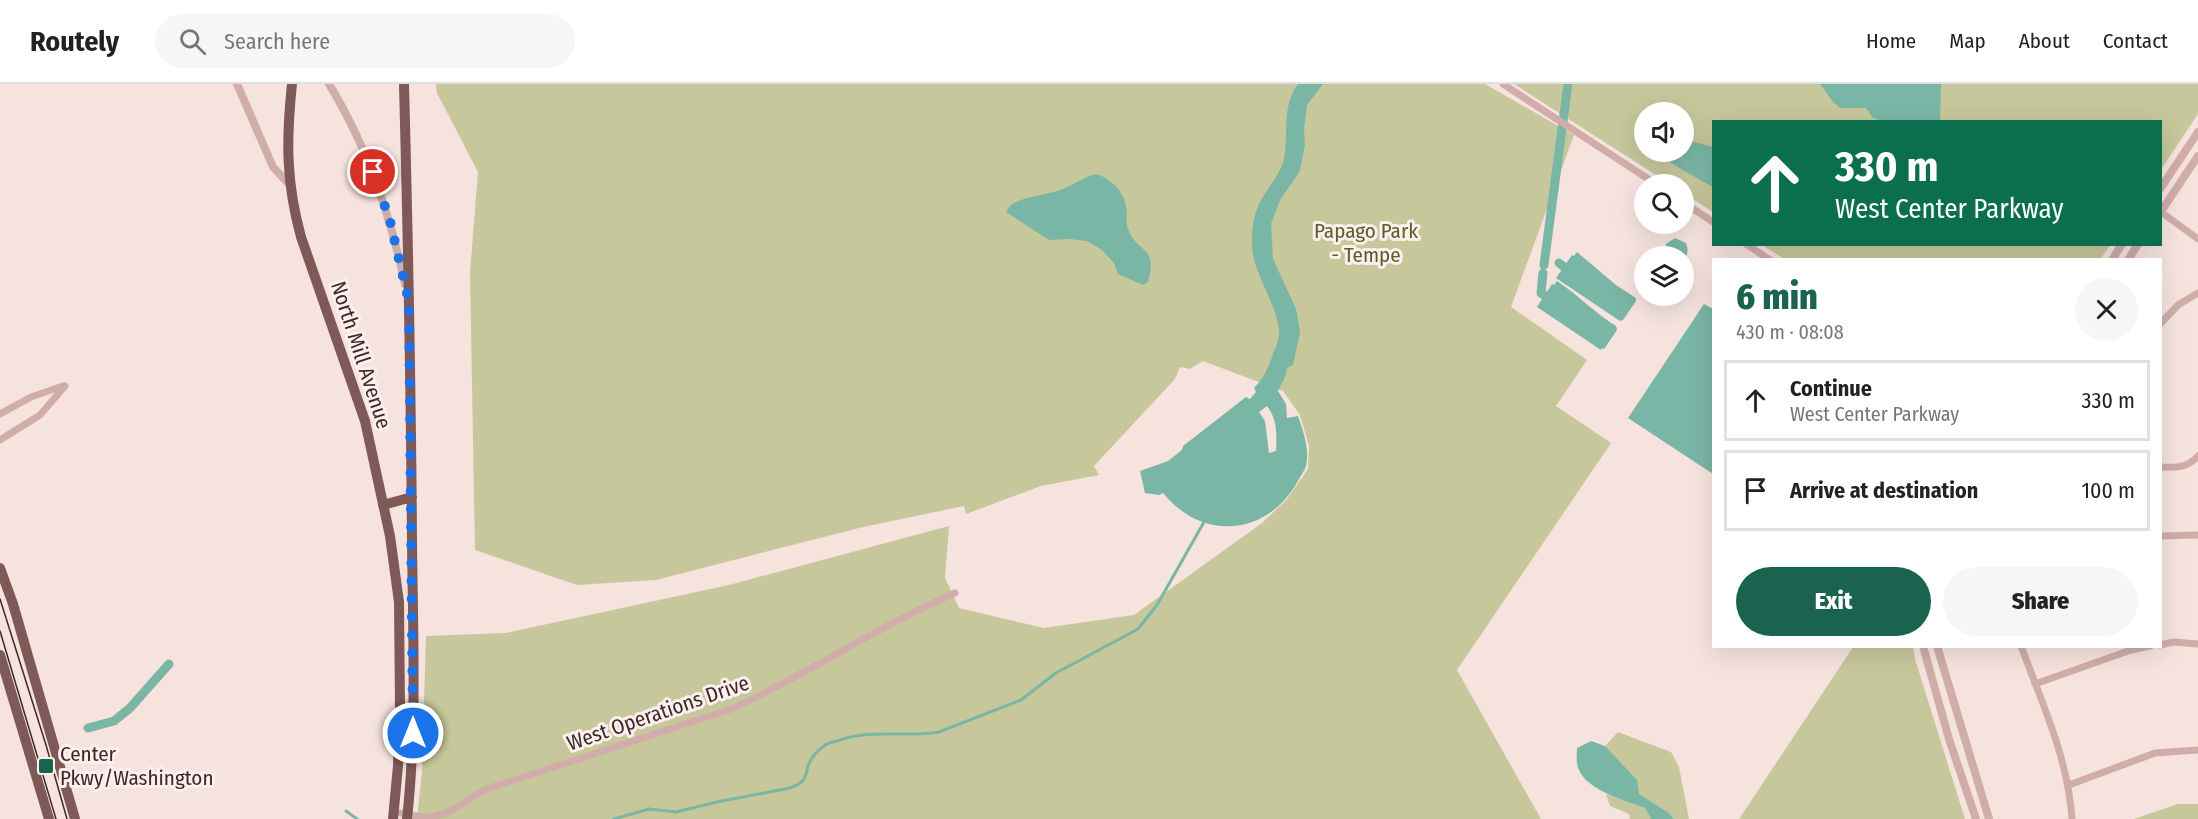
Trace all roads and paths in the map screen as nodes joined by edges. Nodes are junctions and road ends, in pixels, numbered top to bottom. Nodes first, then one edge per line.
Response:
1 (237, 84) edge
2 (292, 84) edge
3 (329, 84) edge
4 (404, 84) edge
5 (1503, 84) edge
6 (2198, 132) edge
7 (2198, 156) edge
8 (1641, 174) edge
9 (289, 184) junction
10 (2162, 186) edge
11 (1694, 209) edge
12 (2162, 209) edge
13 (2162, 213) edge
14 (1712, 221) edge
15 (2198, 239) edge
16 (1749, 246) edge
17 (1767, 258) edge
18 (2198, 293) edge
19 (409, 302) junction
20 (2162, 322) edge
21 (0, 414) edge
22 (0, 440) edge
23 (2198, 456) edge
24 (2162, 467) edge
25 (412, 497) junction
26 (383, 505) junction
27 (2198, 535) edge
28 (2162, 536) edge
29 (0, 568) edge
30 (955, 593) dead end
31 (2198, 644) edge
32 (2162, 645) edge
33 (1924, 648) edge
34 (1938, 648) edge
35 (2022, 648) edge
36 (2140, 648) edge
37 (0, 655) edge
38 (2035, 684) junction
39 (2198, 750) edge
40 (2069, 785) junction
41 (393, 815) edge
42 (407, 816) edge
43 (49, 819) edge
44 (75, 819) edge
45 (1976, 819) edge
46 (1989, 819) edge
47 (2072, 819) edge

1 - 9 street
2 - 9 main road, North Mill Avenue
3 - 19 street
4 - 19 main road, North Mill Avenue
5 - 8 street
6 - 10 street
7 - 12 street
9 - 26 main road, North Mill Avenue
11 - 14 street
13 - 15 street
16 - 17 street
18 - 20 street
19 - 25 main road, North Mill Avenue
21 - 22 street
23 - 24 street
25 - 26 main road
25 - 42 main road, North Mill Avenue
26 - 41 main road, North Mill Avenue
27 - 28 street
29 - 44 main road
30 - 42 street, West Operations Drive
31 - 32 street
33 - 45 street
34 - 46 street
35 - 38 street
36 - 38 street
37 - 43 main road
38 - 40 street
39 - 40 street
40 - 47 street
41 - 42 street, West Operations Drive

